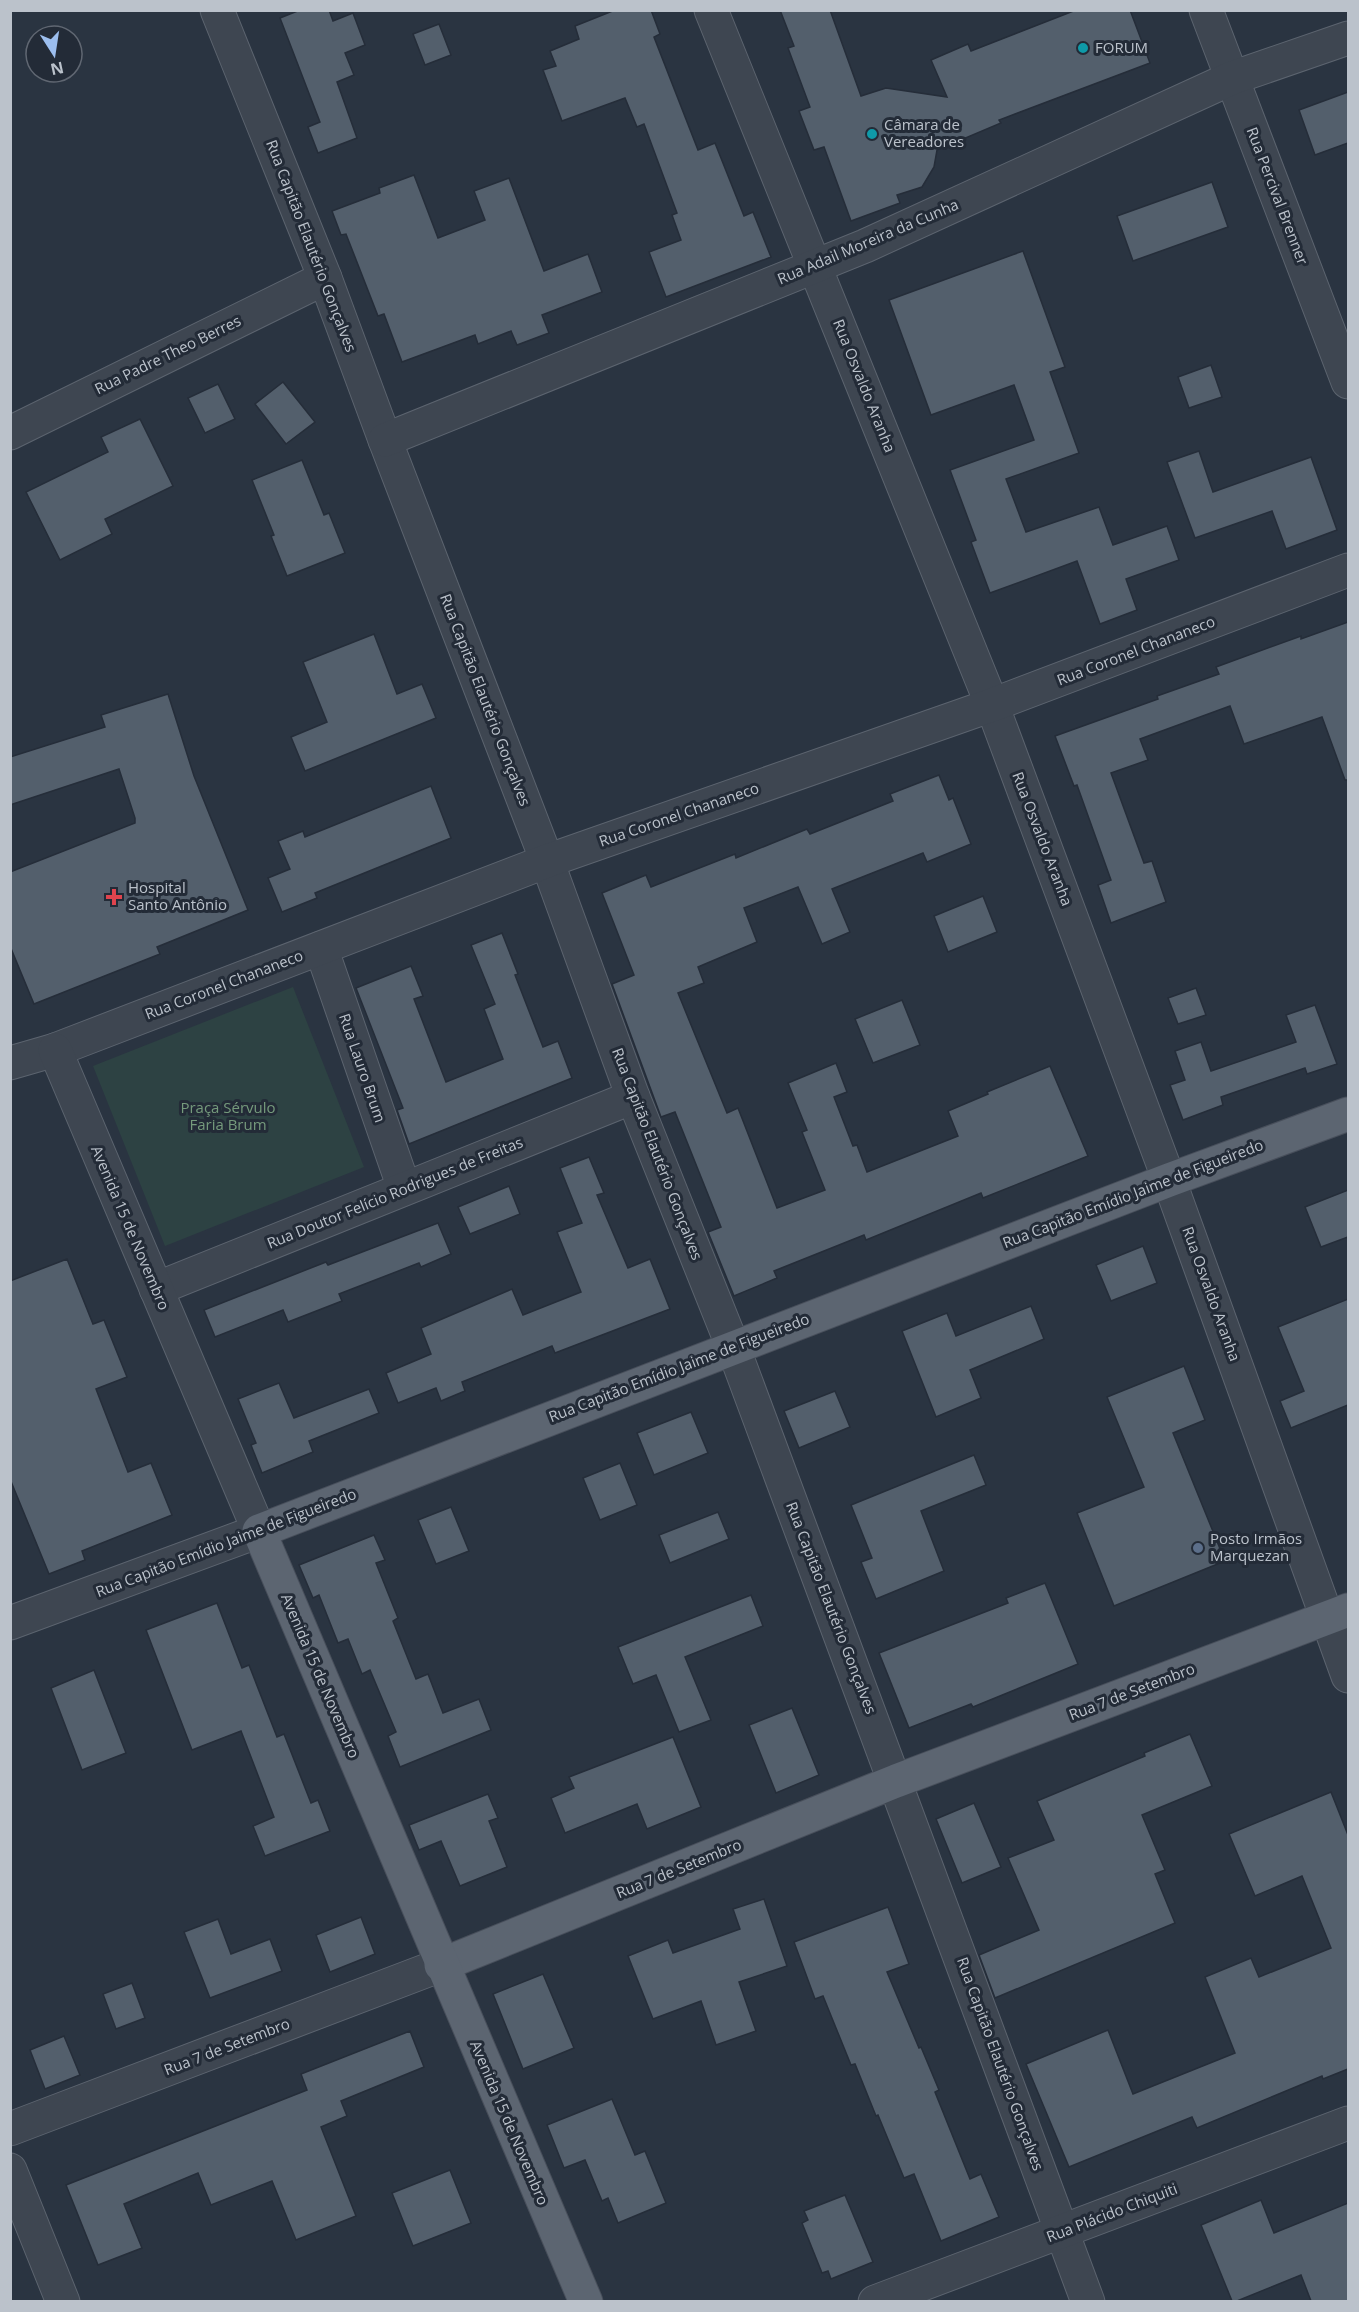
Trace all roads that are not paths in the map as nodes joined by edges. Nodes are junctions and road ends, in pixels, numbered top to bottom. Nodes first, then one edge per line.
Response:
1 (217, 10) edge
2 (711, 10) edge
3 (1206, 10) edge
4 (1348, 38) edge
5 (1232, 78) junction
6 (815, 266) junction
7 (325, 278) junction
8 (1348, 382) edge
9 (10, 433) edge
10 (385, 440) junction
11 (1348, 570) edge
12 (992, 705) junction
13 (547, 861) junction
14 (321, 948) junction
15 (55, 1050) junction
16 (10, 1064) edge
17 (633, 1097) junction
18 (1348, 1114) edge
19 (1169, 1180) junction
20 (404, 1188) junction
21 (156, 1288) junction
22 (733, 1347) junction
23 (259, 1532) junction
24 (1338, 1614) edge
25 (10, 1623) edge
26 (1348, 1676) edge
27 (896, 1781) junction
28 (441, 1965) junction
29 (1348, 2123) edge
30 (10, 2129) edge
31 (10, 2170) edge
32 (1062, 2232) junction
33 (63, 2301) edge
34 (586, 2301) edge
35 (874, 2301) edge
36 (1088, 2301) edge

1 - 7 street, Rua Capitão Elautério Gonçalves
2 - 6 street, Rua Osvaldo Aranha
3 - 5 street, Rua Percival Brenner
4 - 5 street, Rua Adail Moreira da Cunha
5 - 6 street, Rua Adail Moreira da Cunha
5 - 8 street, Rua Percival Brenner
6 - 10 street, Rua Adail Moreira da Cunha
6 - 12 street, Rua Osvaldo Aranha
7 - 9 street, Rua Padre Theo Berres
7 - 10 street, Rua Capitão Elautério Gonçalves
10 - 13 street, Rua Capitão Elautério Gonçalves
11 - 12 street, Rua Coronel Chananeco
12 - 13 street, Rua Coronel Chananeco
12 - 19 street, Rua Osvaldo Aranha
13 - 14 street, Rua Coronel Chananeco
13 - 17 street, Rua Capitão Elautério Gonçalves
14 - 15 street, Rua Coronel Chananeco
14 - 20 street, Rua Lauro Brum
15 - 16 street, Rua Coronel Chananeco
15 - 21 street, Avenida 15 de Novembro
17 - 20 street, Rua Doutor Felício Rodrigues de Freitas
17 - 22 street, Rua Capitão Elautério Gonçalves
18 - 19 main road, Rua Capitão Emídio Jaime de Figueiredo
19 - 22 main road, Rua Capitão Emídio Jaime de Figueiredo
19 - 24 street, Rua Osvaldo Aranha
20 - 21 street, Rua Doutor Felício Rodrigues de Freitas
21 - 23 street, Avenida 15 de Novembro
22 - 23 main road, Rua Capitão Emídio Jaime de Figueiredo
22 - 27 street, Rua Capitão Elautério Gonçalves
23 - 25 street, Rua Capitão Emídio Jaime de Figueiredo
23 - 28 main road, Avenida 15 de Novembro
24 - 26 street, Rua Osvaldo Aranha
24 - 27 main road, Rua 7 de Setembro
27 - 28 main road, Rua 7 de Setembro
27 - 32 street, Rua Capitão Elautério Gonçalves
28 - 30 street, Rua 7 de Setembro
28 - 34 main road, Avenida 15 de Novembro
29 - 32 street, Rua Plácido Chiquiti
31 - 33 street
32 - 35 street, Rua Plácido Chiquiti
32 - 36 street, Rua Capitão Elautério Gonçalves

